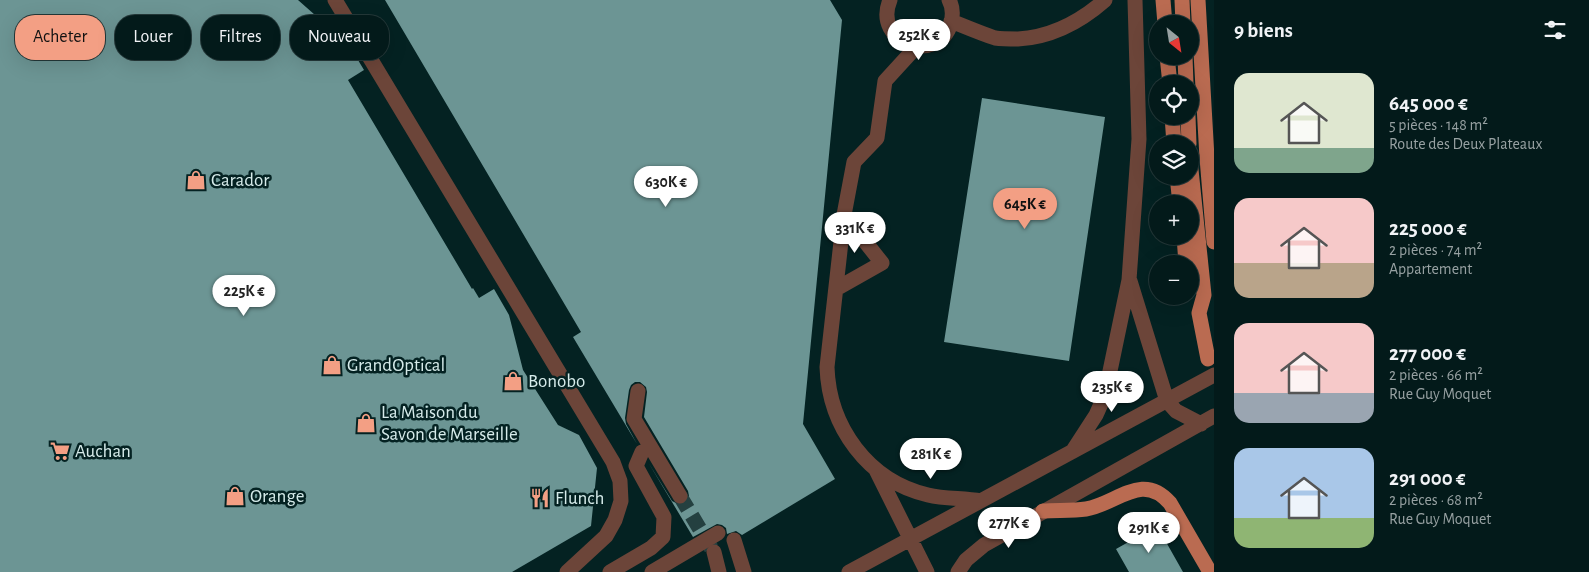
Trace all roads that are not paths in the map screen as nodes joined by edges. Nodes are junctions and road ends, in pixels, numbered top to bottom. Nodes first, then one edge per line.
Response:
1 (336, 0) edge
2 (890, 0) edge
3 (949, 0) edge
4 (1104, 0) edge
5 (1135, 0) edge
6 (1163, 0) edge
7 (1182, 0) edge
8 (1198, 0) edge
9 (1164, 15) edge
10 (1183, 15) edge
11 (951, 21) junction
12 (917, 46) junction
13 (1193, 185) edge
14 (844, 215) junction
15 (1214, 242) edge
16 (1129, 280) junction
17 (836, 289) junction
18 (1195, 305) edge
19 (1199, 313) junction
20 (1208, 358) dead end
21 (1214, 375) edge
22 (638, 392) dead end
23 (1167, 401) junction
24 (1207, 420) edge
25 (642, 452) dead end
26 (1072, 452) junction
27 (876, 470) junction
28 (680, 496) tunnel mouth
29 (981, 501) junction
30 (1043, 511) junction
31 (718, 533) dead end
32 (909, 539) junction
33 (734, 540) dead end
34 (651, 548) junction
35 (714, 552) tunnel mouth
36 (567, 572) edge
37 (610, 572) edge
38 (652, 572) edge
39 (664, 572) edge
40 (719, 572) edge
41 (744, 572) edge
42 (848, 572) edge
43 (927, 572) edge
44 (958, 572) edge
45 (1210, 572) edge

1 - 36 street
2 - 12 street
3 - 11 street
4 - 11 street
5 - 16 street
6 - 9 main road
7 - 10 main road
8 - 15 main road
11 - 12 street
12 - 14 street
13 - 19 main road
14 - 17 street
14 - 17 street
16 - 23 street
16 - 26 street
17 - 27 street
18 - 19 main road
19 - 20 main road
21 - 23 street
22 - 28 street
23 - 24 street
23 - 26 street
24 - 30 street
25 - 34 street
26 - 29 street
27 - 29 street
27 - 32 street
29 - 32 street
30 - 44 street
30 - 45 main road
31 - 38 street, bridge
32 - 42 street
32 - 43 street
33 - 41 street
34 - 37 street
34 - 39 street
35 - 40 street

